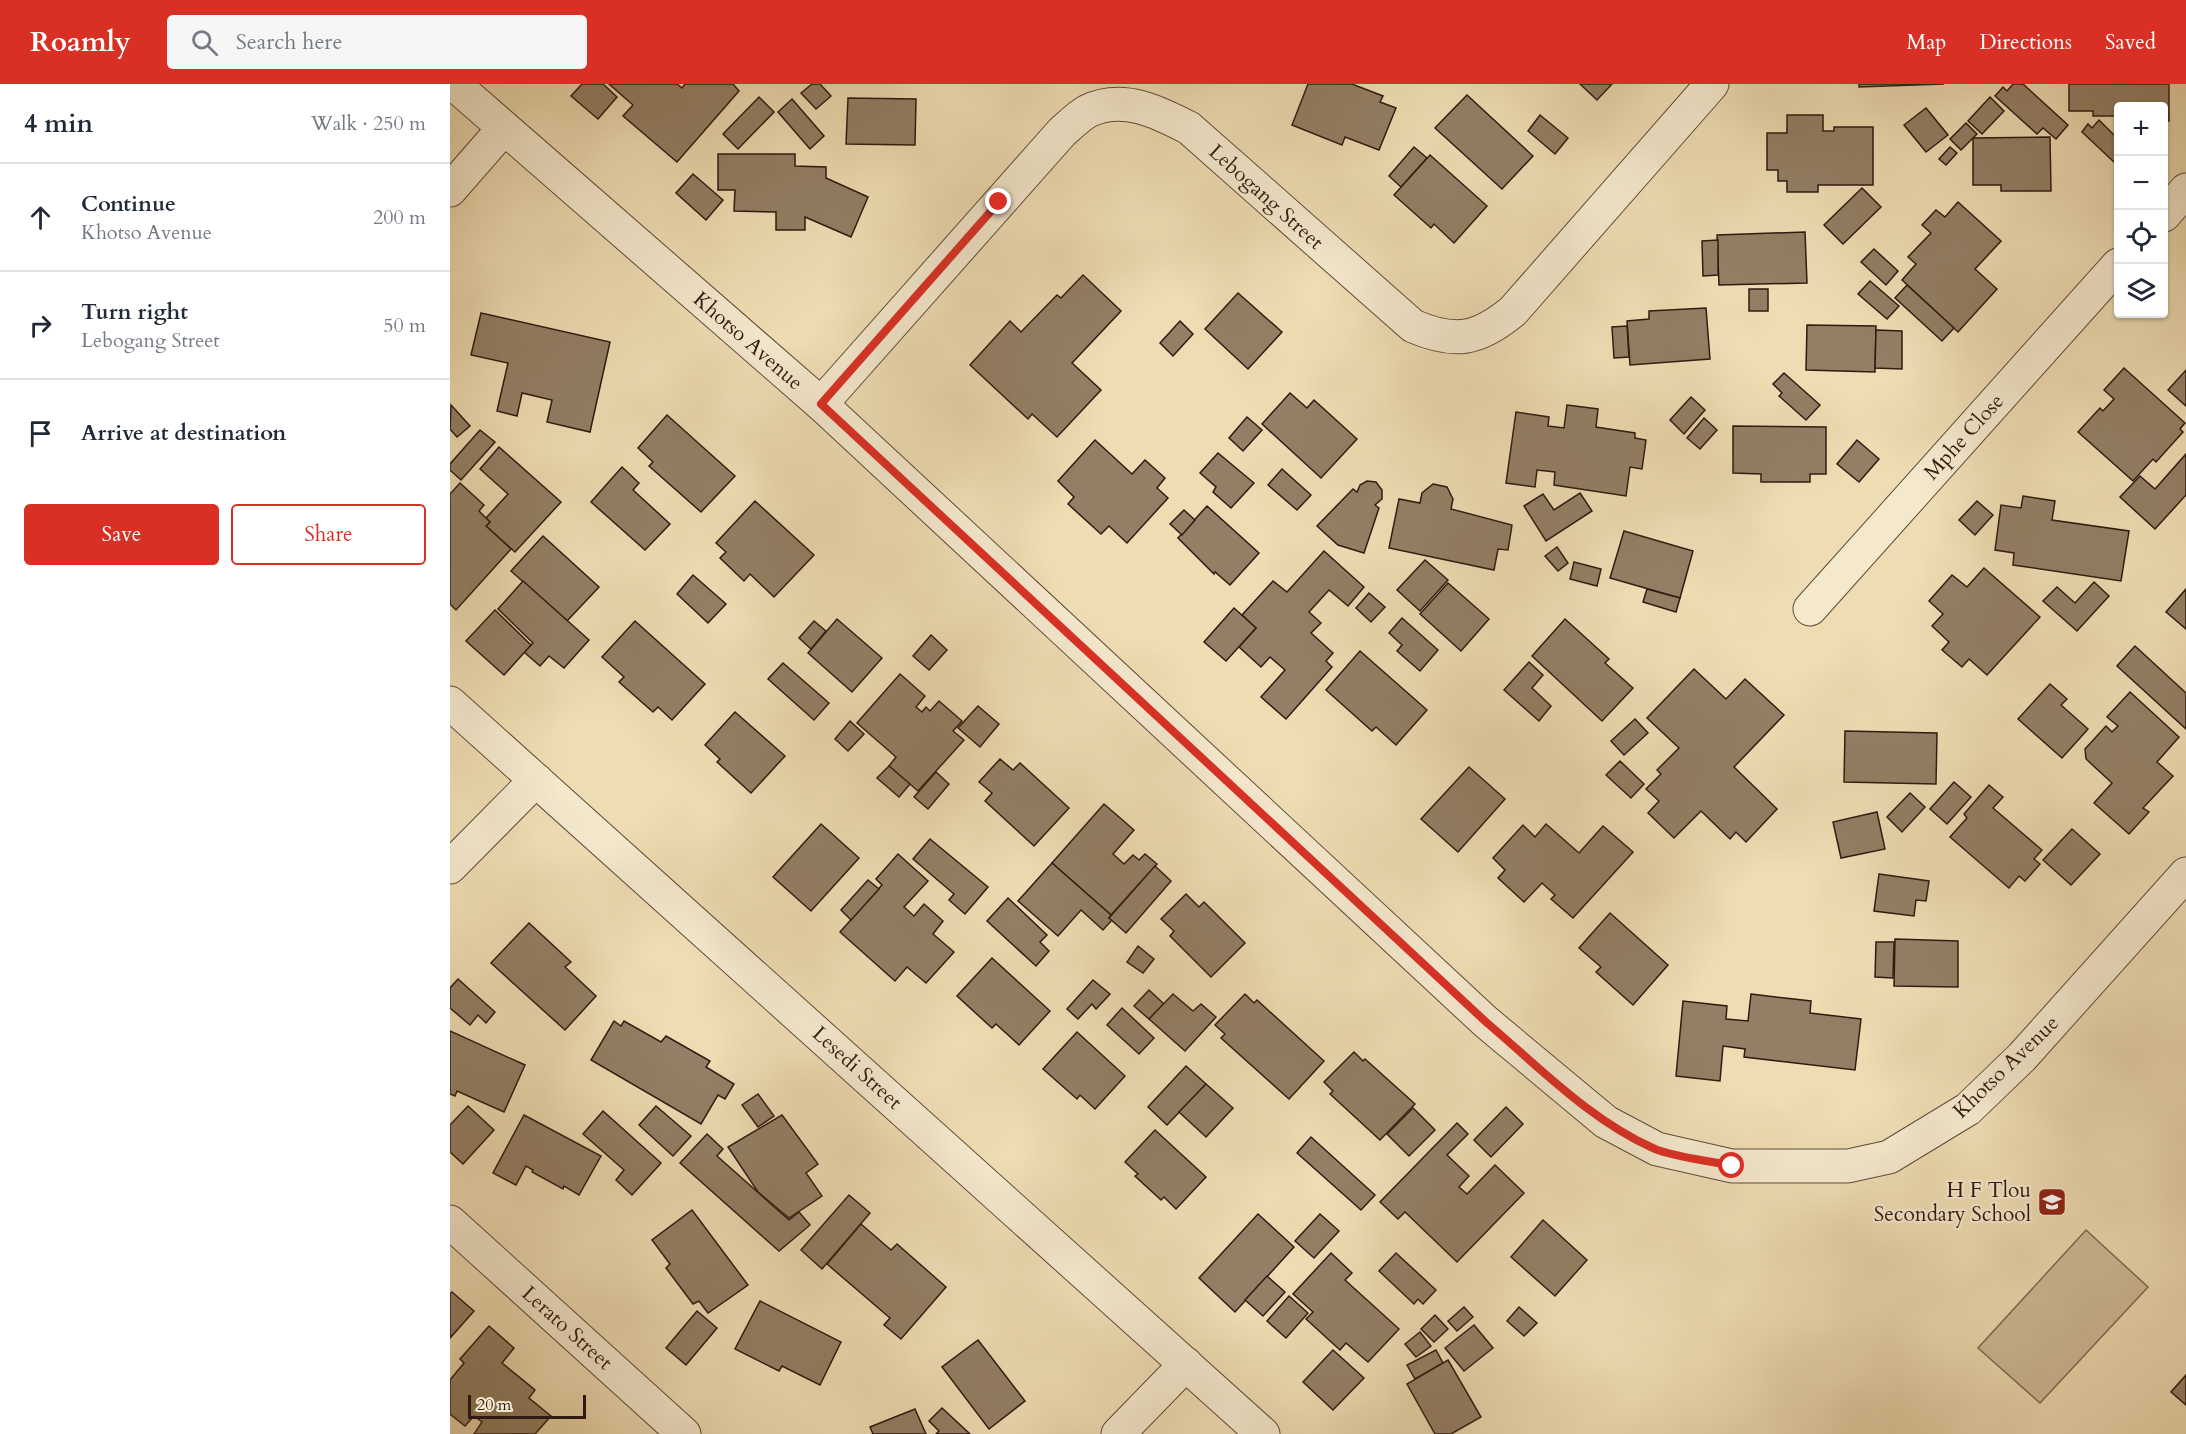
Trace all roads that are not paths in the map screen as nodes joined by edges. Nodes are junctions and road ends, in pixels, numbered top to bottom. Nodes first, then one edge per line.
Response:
1 (454, 84) edge
2 (1712, 84) edge
3 (504, 128) junction
4 (450, 190) edge
5 (2186, 190) edge
6 (2168, 210) edge
7 (2114, 269) edge
8 (821, 404) junction
9 (1809, 609) dead end
10 (450, 703) edge
11 (536, 780) junction
12 (450, 867) edge
13 (2186, 874) edge
14 (450, 1222) edge
15 (1186, 1364) junction
16 (684, 1434) edge
17 (1118, 1434) edge
18 (1263, 1434) edge

1 - 3 street, Khotso Avenue
2 - 8 street, Lebogang Street
3 - 4 street
3 - 8 street, Khotso Avenue
5 - 6 street
7 - 9 street, Mphe Close
8 - 13 street, Khotso Avenue
10 - 11 street, Lesedi Street
11 - 12 street
11 - 15 street, Lesedi Street
14 - 16 street, Lerato Street
15 - 17 street
15 - 18 street, Lesedi Street

